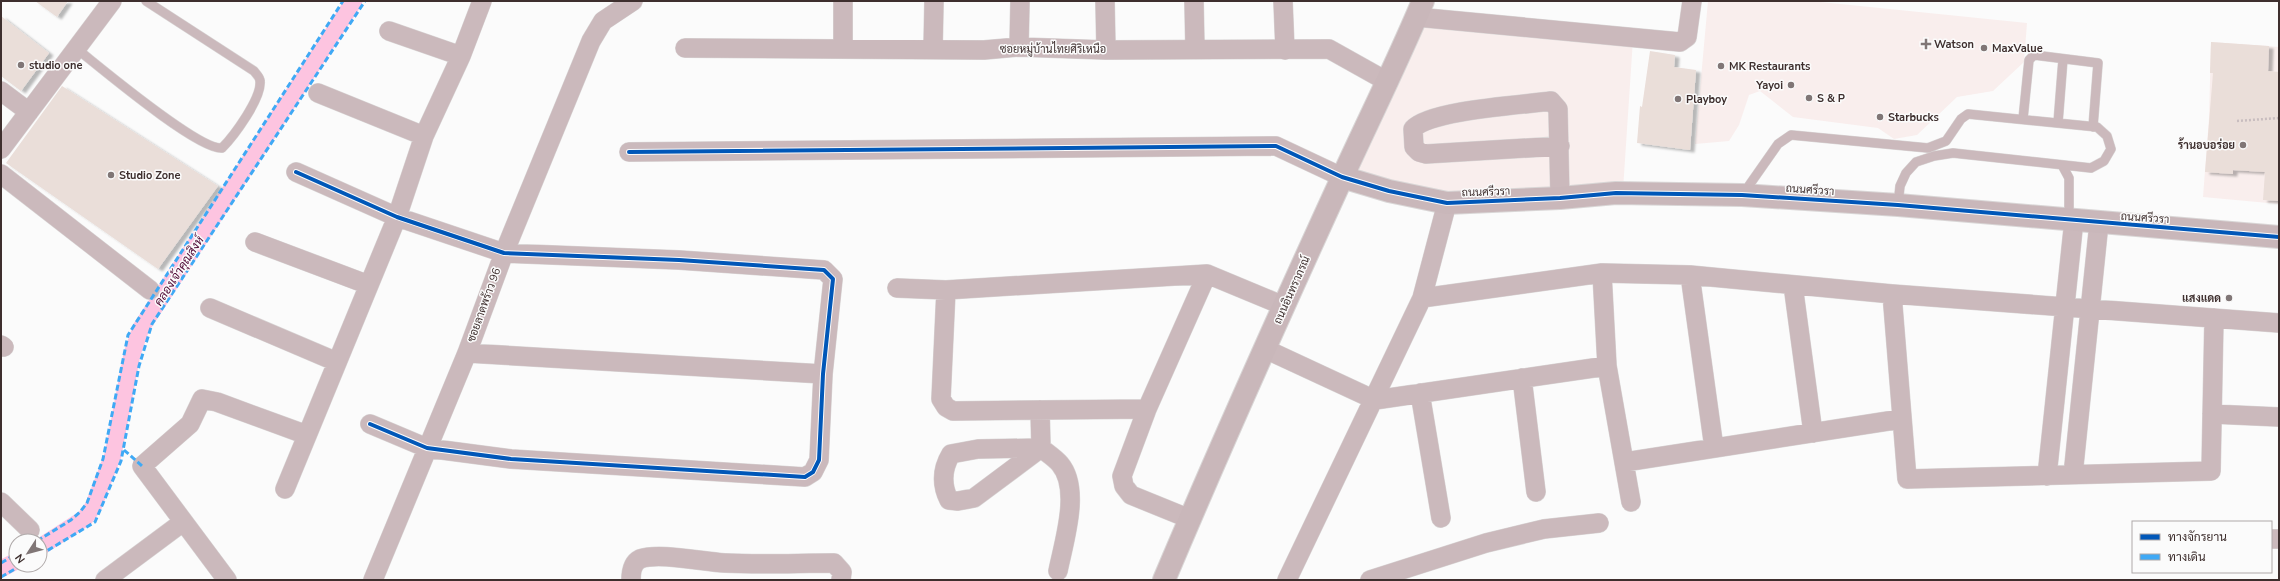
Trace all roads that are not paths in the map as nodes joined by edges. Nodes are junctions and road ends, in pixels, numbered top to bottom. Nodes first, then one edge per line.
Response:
1 (112, 1) edge
2 (146, 1) edge
3 (482, 1) edge
4 (633, 1) edge
5 (843, 1) edge
6 (934, 1) edge
7 (1020, 1) edge
8 (1105, 1) edge
9 (1194, 1) edge
10 (1283, 1) edge
11 (1692, 1) edge
12 (1420, 9) edge
13 (389, 31) dead end
14 (1019, 47) junction
15 (685, 48) dead end
16 (77, 49) junction
17 (843, 49) junction
18 (933, 50) junction
19 (1106, 50) junction
20 (1195, 50) junction
21 (1285, 50) junction
22 (461, 56) junction
23 (2064, 59) junction
24 (1388, 82) junction
25 (1, 91) edge
26 (318, 93) dead end
27 (29, 112) junction
28 (2023, 119) junction
29 (2058, 123) junction
30 (2093, 127) junction
31 (424, 136) junction
32 (1560, 146) junction
33 (1, 149) edge
34 (629, 152) dead end
35 (2062, 165) junction
36 (296, 172) dead end
37 (1, 174) edge
38 (1342, 176) junction
39 (1742, 195) junction
40 (1560, 198) junction
41 (1447, 202) junction
42 (1898, 205) junction
43 (397, 217) junction
44 (2072, 220) junction
45 (2099, 223) junction
46 (2279, 237) edge
47 (255, 242) dead end
48 (504, 253) junction
49 (1602, 273) junction
50 (1207, 274) junction
51 (1690, 274) junction
52 (369, 285) junction
53 (1793, 285) junction
54 (897, 288) dead end
55 (150, 290) dead end
56 (946, 290) junction
57 (1892, 294) junction
58 (1422, 298) junction
59 (1284, 306) junction
60 (2065, 307) junction
61 (210, 308) dead end
62 (2090, 308) junction
63 (2214, 318) junction
64 (2279, 323) edge
65 (1265, 349) junction
66 (467, 353) junction
67 (337, 362) junction
68 (1607, 366) junction
69 (823, 374) junction
70 (1522, 378) junction
71 (1420, 393) junction
72 (1375, 400) junction
73 (1147, 409) junction
74 (1040, 410) junction
75 (2212, 414) junction
76 (2279, 417) edge
77 (1901, 419) junction
78 (370, 424) dead end
79 (1813, 433) junction
80 (307, 435) junction
81 (427, 448) junction
82 (1041, 448) junction
83 (1714, 448) junction
84 (1624, 462) junction
85 (2073, 475) junction
86 (2047, 476) junction
87 (285, 489) dead end
88 (1536, 492) dead end
89 (1, 502) edge
90 (1632, 502) dead end
91 (1441, 518) dead end
92 (1190, 519) junction
93 (183, 522) junction
94 (1599, 523) dead end
95 (30, 530) dead end
96 (1058, 571) dead end
97 (105, 580) edge
98 (227, 580) edge
99 (373, 580) edge
100 (630, 580) edge
101 (841, 580) edge
102 (1164, 580) edge
103 (1287, 580) edge
104 (1370, 580) edge

1 - 16 street
2 - 16 lane
3 - 22 street
4 - 48 street, ซอยลาดพร้าว 96
5 - 17 street
6 - 18 street
7 - 14 street
8 - 19 street
9 - 20 street
10 - 21 street
11 - 12 street
12 - 24 street, ถนนอินทราภรณ์
13 - 22 street
14 - 18 street, ซอยหมู่บ้านไทยศิริเหนือ
14 - 19 street, ซอยหมู่บ้านไทยศิริเหนือ
15 - 17 street, ซอยหมู่บ้านไทยศิริเหนือ
16 - 27 street
17 - 18 street, ซอยหมู่บ้านไทยศิริเหนือ
19 - 20 street, ซอยหมู่บ้านไทยศิริเหนือ
20 - 21 street, ซอยหมู่บ้านไทยศิริเหนือ
21 - 24 street, ซอยหมู่บ้านไทยศิริเหนือ
22 - 31 street
23 - 28 lane
23 - 29 lane
23 - 30 lane
24 - 38 street, ถนนอินทราภรณ์
25 - 27 street
26 - 31 street
27 - 33 street
28 - 29 lane
28 - 39 lane
29 - 30 lane
30 - 35 lane
31 - 43 street
32 - 32 street
32 - 40 street
34 - 38 street
35 - 42 lane
35 - 44 lane
36 - 43 street
37 - 55 street
38 - 41 street, ถนนศรีวรา
38 - 59 street, ถนนอินทราภรณ์
39 - 40 street, ถนนศรีวรา
39 - 42 street, ถนนศรีวรา
40 - 41 street, ถนนศรีวรา
41 - 58 street
42 - 44 street, ถนนศรีวรา
43 - 48 street
43 - 52 street
44 - 45 street, ถนนศรีวรา
44 - 60 street
45 - 46 street, ถนนศรีวรา
45 - 62 street
47 - 52 street
48 - 66 street, ซอยลาดพร้าว 96
48 - 69 street
49 - 51 street
49 - 58 street
49 - 68 street
50 - 56 street
50 - 59 street
50 - 73 street
51 - 53 street
51 - 83 street
52 - 67 street
53 - 57 street
53 - 79 street
54 - 56 street
56 - 74 street
57 - 60 street
57 - 77 street
58 - 72 street
59 - 65 street, ถนนอินทราภรณ์
60 - 62 street
60 - 86 street
61 - 67 street
62 - 63 street
62 - 85 street
63 - 64 street
63 - 75 street
65 - 72 street
65 - 92 street, ถนนอินทราภรณ์
66 - 69 street
66 - 81 street, ซอยลาดพร้าว 96
67 - 80 street
68 - 70 street
68 - 84 street
69 - 81 street
70 - 71 street
70 - 88 street
71 - 72 street
71 - 91 street
72 - 103 street
73 - 74 street
73 - 92 street
74 - 82 street
75 - 76 street
75 - 85 street
77 - 79 street
77 - 86 street
78 - 81 street
79 - 83 street
80 - 87 street
80 - 93 street
81 - 99 street, ซอยลาดพร้าว 96
82 - 82 street
82 - 96 street
83 - 84 street
84 - 90 street
85 - 86 street
89 - 95 street
92 - 102 street, ถนนอินทราภรณ์
93 - 97 street
93 - 98 street
94 - 104 street
100 - 101 street

